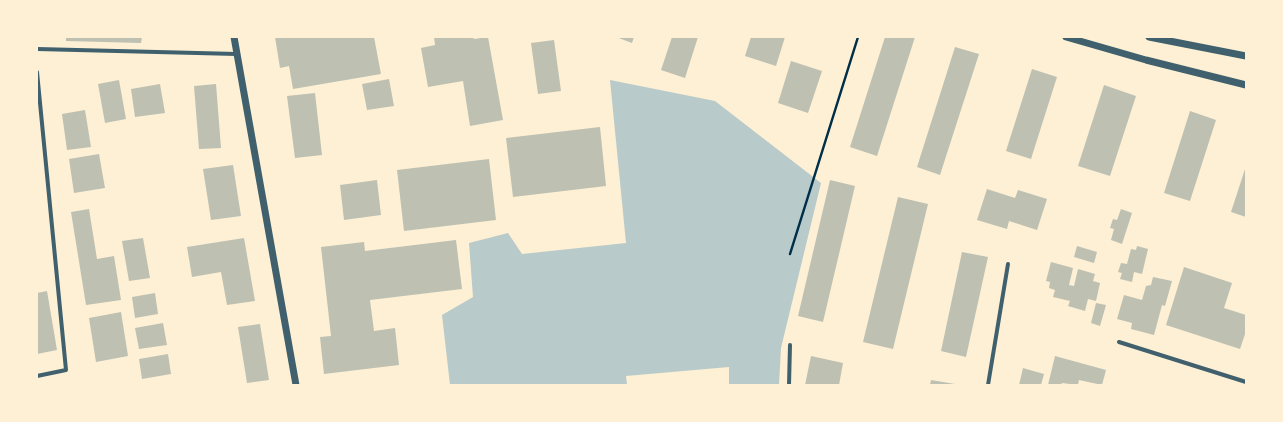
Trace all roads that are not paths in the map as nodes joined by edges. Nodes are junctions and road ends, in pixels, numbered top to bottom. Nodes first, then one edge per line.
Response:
1 (234, 37) edge
2 (1066, 37) edge
3 (1148, 37) edge
4 (37, 49) edge
5 (237, 54) junction
6 (1246, 56) edge
7 (37, 72) edge
8 (1246, 85) edge
9 (1008, 264) dead end
10 (1119, 342) dead end
11 (790, 345) dead end
12 (37, 376) edge
13 (1246, 382) edge
14 (296, 385) edge
15 (789, 385) edge
16 (988, 385) edge

1 - 5 street
2 - 8 street
3 - 6 street
4 - 5 street
5 - 14 street
7 - 12 street
9 - 16 street
10 - 13 street
11 - 15 street

